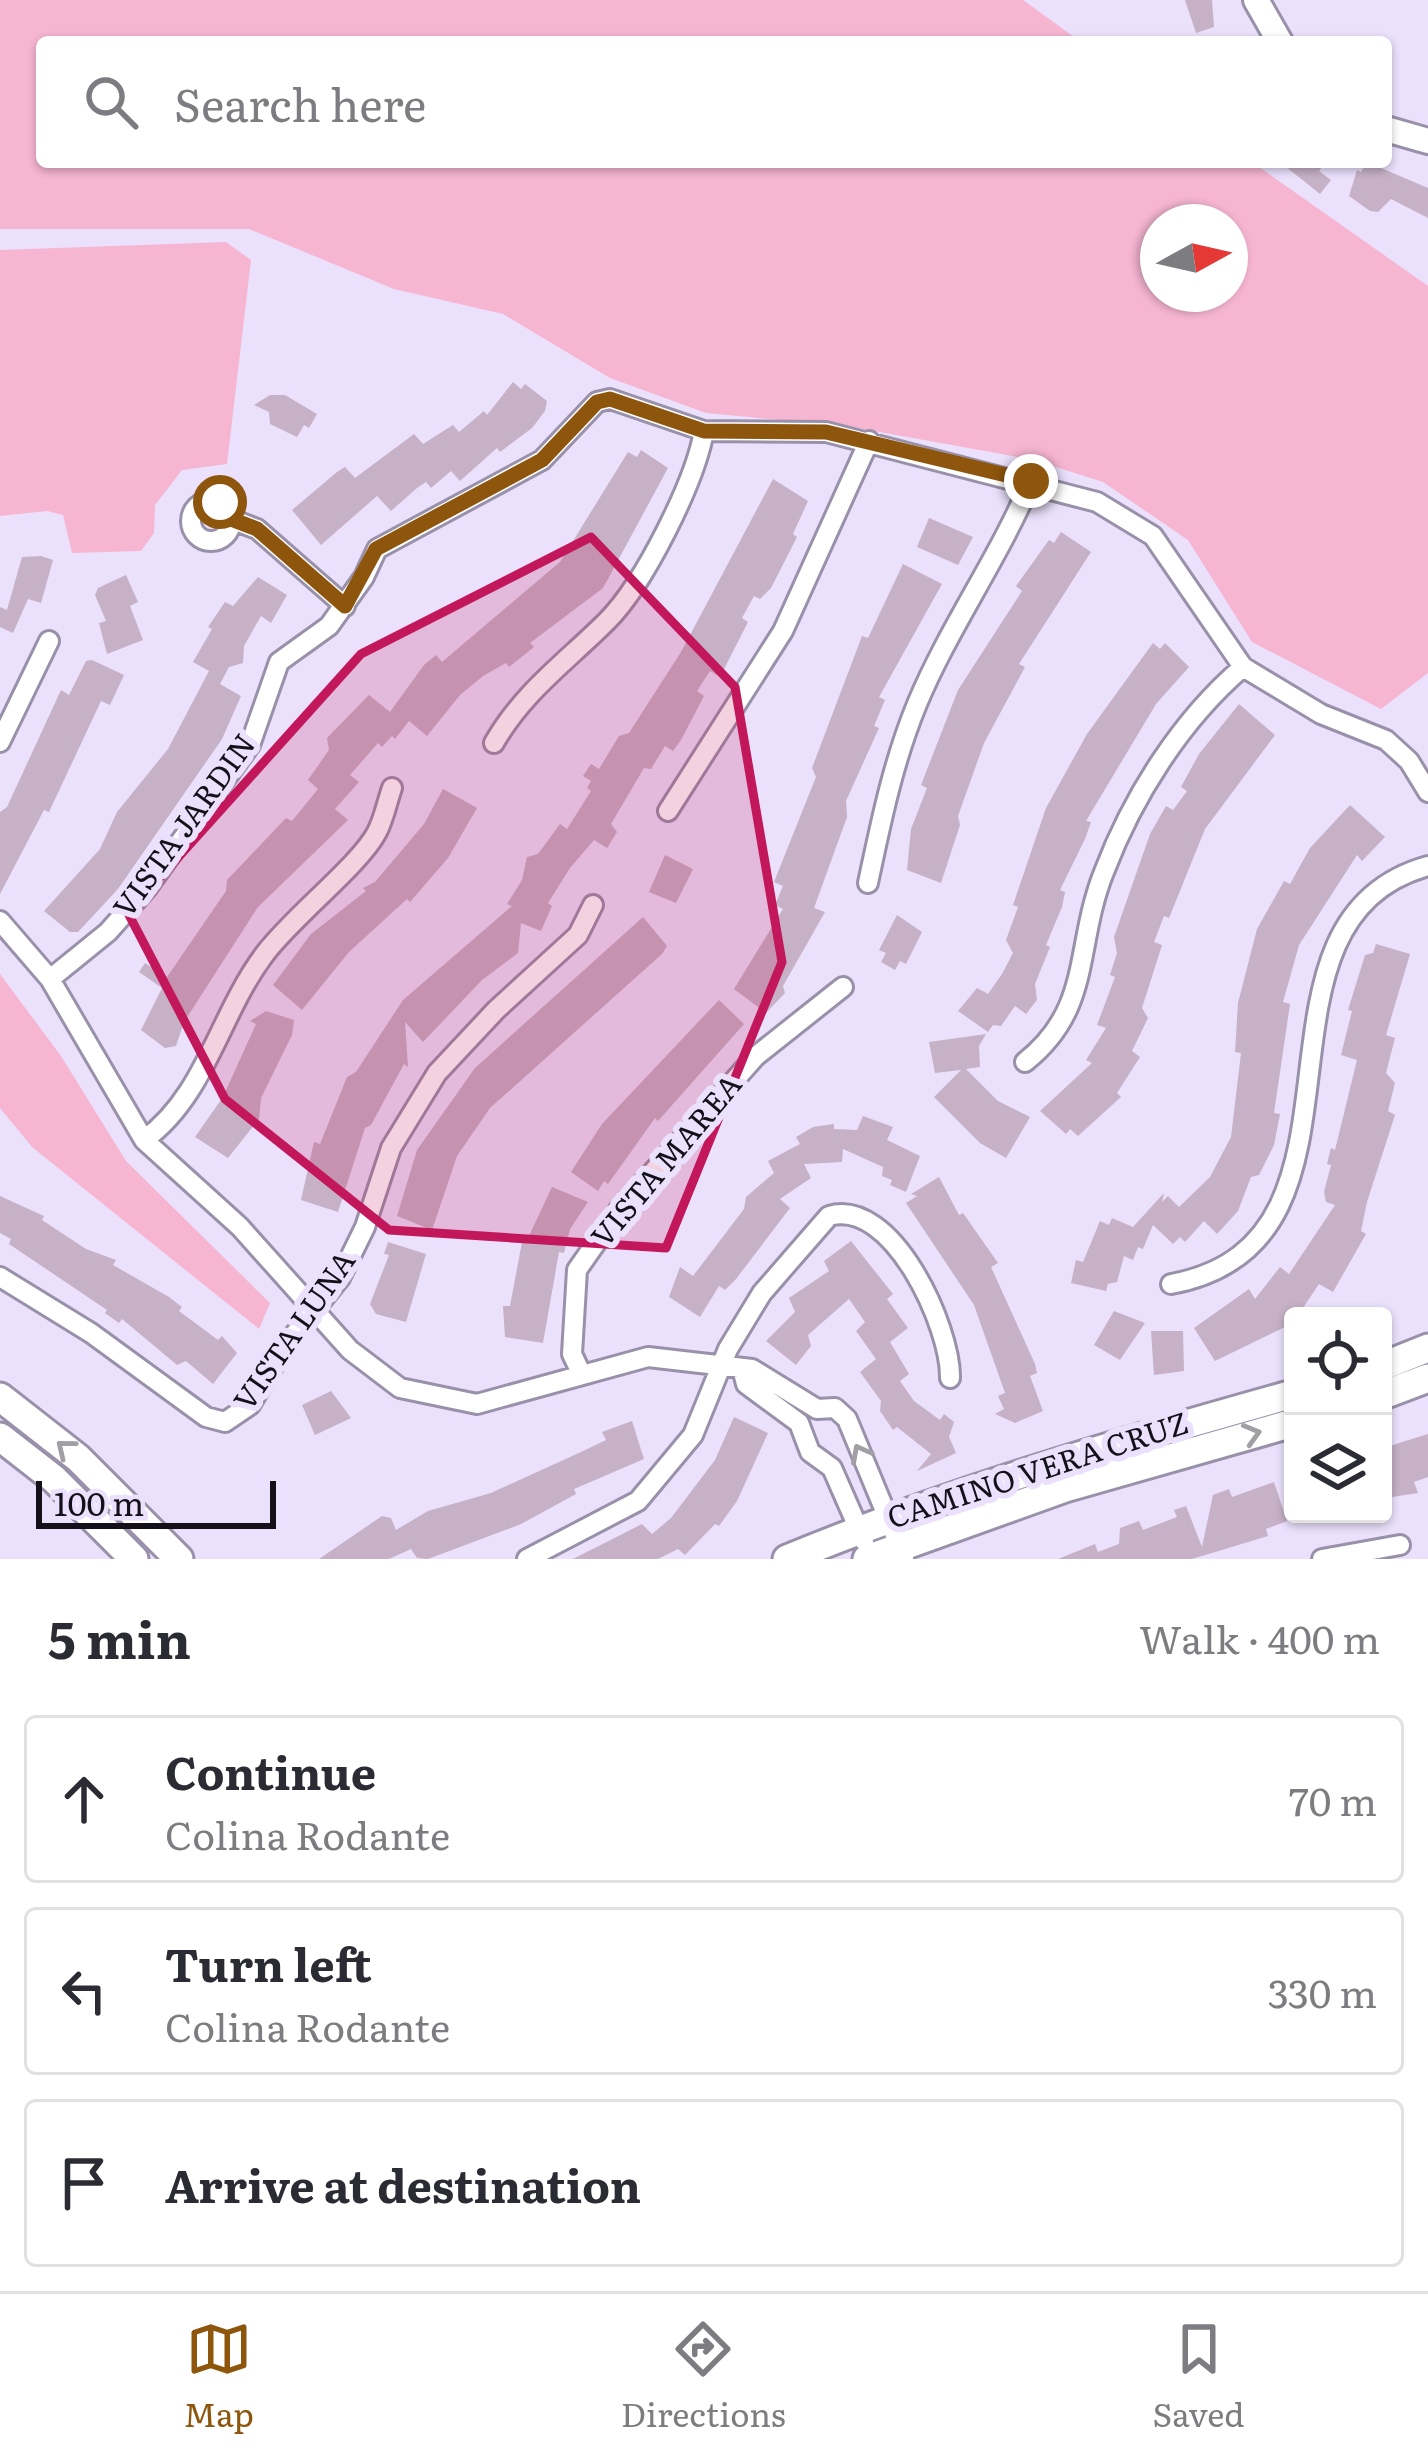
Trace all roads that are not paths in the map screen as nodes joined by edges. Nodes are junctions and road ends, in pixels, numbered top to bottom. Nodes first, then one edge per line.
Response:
1 (1256, 0) edge
2 (1277, 36) edge
3 (1392, 130) edge
4 (1428, 141) edge
5 (704, 431) junction
6 (868, 441) junction
7 (1031, 481) junction
8 (231, 519) dead end
9 (345, 606) junction
10 (49, 641) dead end
11 (1243, 667) junction
12 (0, 742) edge
13 (494, 743) dead end
14 (392, 788) dead end
15 (1428, 792) edge
16 (668, 811) dead end
17 (1428, 866) edge
18 (868, 883) dead end
19 (593, 905) dead end
20 (0, 921) edge
21 (50, 979) junction
22 (843, 987) dead end
23 (1024, 1061) dead end
24 (144, 1140) junction
25 (0, 1277) edge
26 (1171, 1284) dead end
27 (315, 1307) junction
28 (1428, 1348) edge
29 (1392, 1362) edge
30 (720, 1366) junction
31 (743, 1372) junction
32 (582, 1376) junction
33 (950, 1378) dead end
34 (1428, 1378) edge
35 (1392, 1392) edge
36 (0, 1397) edge
37 (1284, 1397) edge
38 (817, 1409) junction
39 (799, 1424) junction
40 (1284, 1426) edge
41 (0, 1437) edge
42 (891, 1516) junction
43 (859, 1529) junction
44 (1400, 1545) dead end
45 (902, 1553) edge
46 (134, 1559) edge
47 (178, 1559) edge
48 (527, 1559) edge
49 (787, 1559) edge
50 (869, 1559) edge
51 (1322, 1559) edge

1 - 2 street
3 - 4 street
5 - 6 street
5 - 9 street, VISTA JARDIN
5 - 13 street
6 - 7 street
6 - 16 street
7 - 11 street
7 - 18 street
8 - 9 street
9 - 21 street, VISTA JARDIN
10 - 12 street
11 - 15 street
11 - 23 street
14 - 24 street
17 - 26 street
19 - 27 street, VISTA LUNA
20 - 21 street
21 - 24 street
22 - 32 street, VISTA MAREA
24 - 27 street
25 - 27 street, VISTA LUNA
27 - 32 street
28 - 29 main road
30 - 31 street
30 - 32 street
30 - 33 street
30 - 48 street
31 - 38 street
31 - 39 street
34 - 35 main road
47 -> 36 main road
37 - 42 main road, CAMINO VERA CRUZ
38 - 39 street
42 -> 38 street
39 - 43 street
45 -> 40 main road, CAMINO VERA CRUZ
41 - 46 main road
42 - 43 main road, CAMINO VERA CRUZ
42 - 45 street
43 - 49 main road, CAMINO VERA CRUZ
43 - 50 street
44 - 51 street
45 - 50 main road, CAMINO VERA CRUZ

